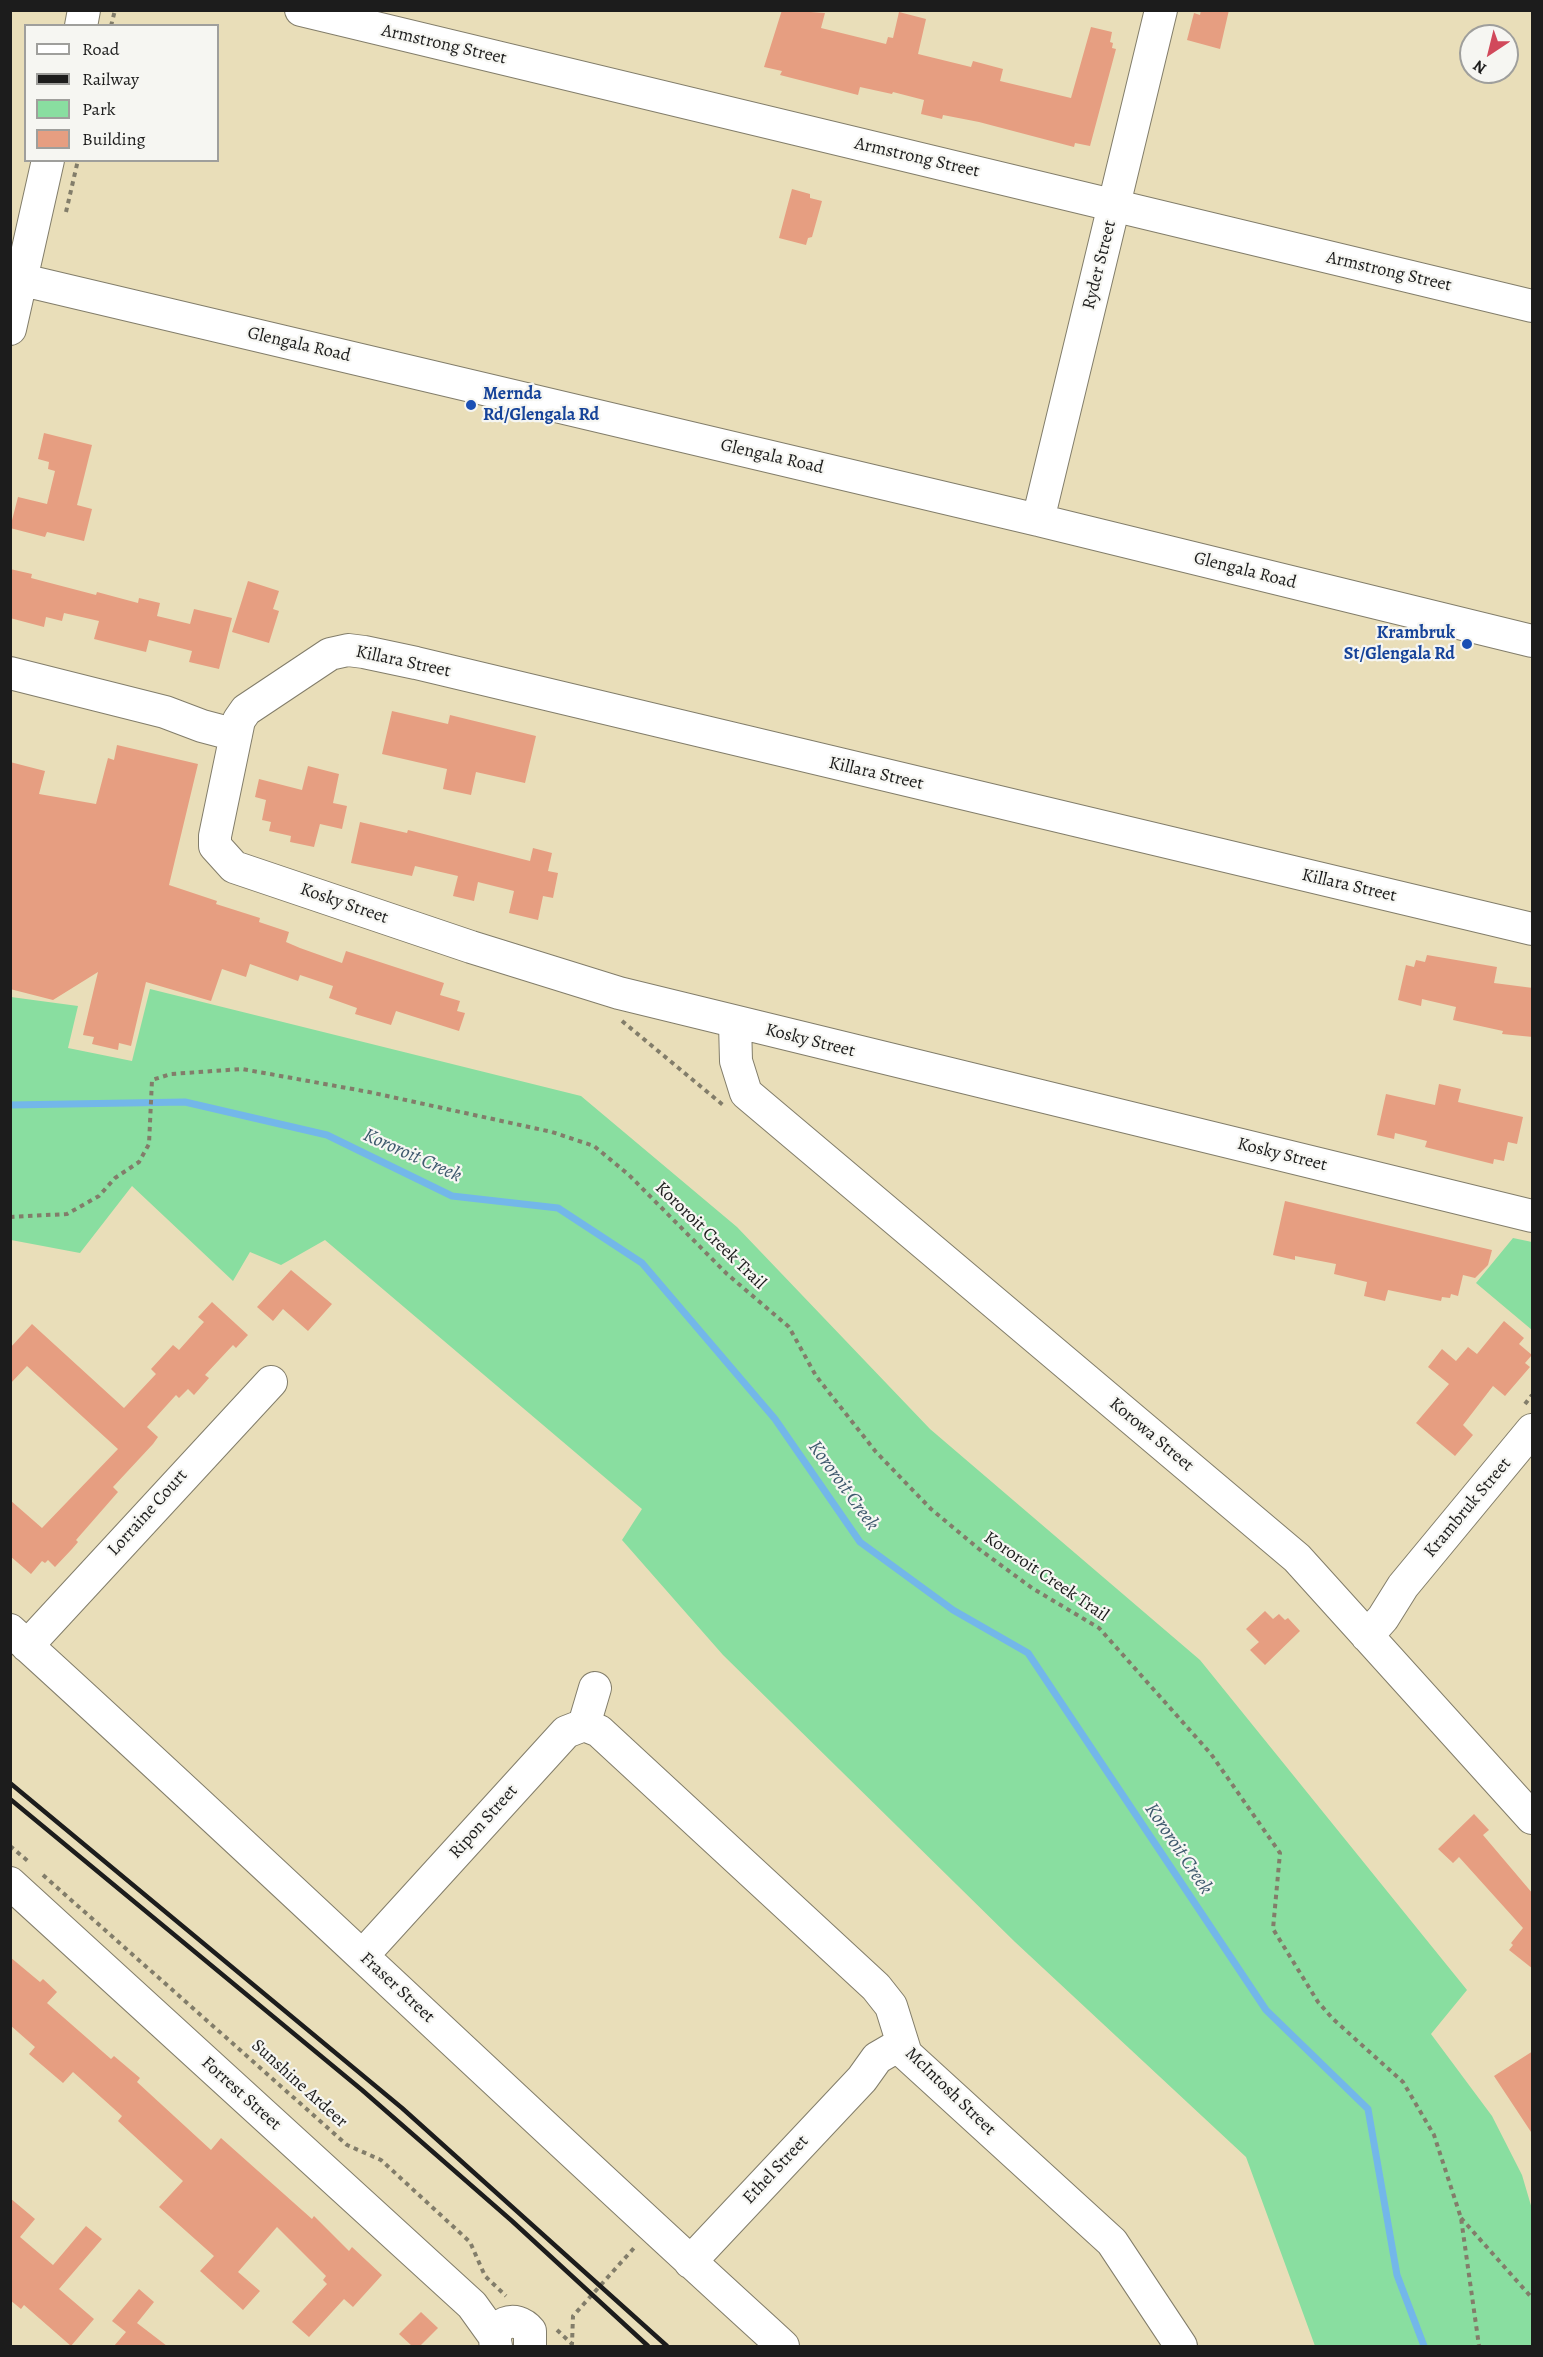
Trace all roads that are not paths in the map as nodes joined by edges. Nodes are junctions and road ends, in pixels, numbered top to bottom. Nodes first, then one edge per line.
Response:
1 (301, 10) edge
2 (1161, 10) edge
3 (47, 162) edge
4 (1115, 206) junction
5 (16, 278) edge
6 (1533, 306) edge
7 (10, 329) edge
8 (1038, 520) junction
9 (1533, 641) edge
10 (10, 673) edge
11 (238, 727) junction
12 (1533, 929) edge
13 (745, 1025) junction
14 (1533, 1216) edge
15 (271, 1382) dead end
16 (1533, 1430) edge
17 (1361, 1628) junction
18 (19, 1638) edge
19 (595, 1688) dead end
20 (584, 1725) junction
21 (1533, 1818) edge
22 (10, 1883) edge
23 (363, 1955) junction
24 (904, 2049) junction
25 (690, 2262) junction
26 (499, 2332) edge
27 (537, 2341) edge
28 (783, 2346) edge
29 (1181, 2346) edge

1 - 4 street, Armstrong Street
2 - 4 street, Ryder Street
3 - 5 street
4 - 6 street, Armstrong Street
4 - 8 street, Ryder Street
5 - 7 street
5 - 8 street, Glengala Road
8 - 9 street, Glengala Road
10 - 11 street
11 - 12 street, Killara Street
11 - 13 street, Kosky Street
13 - 14 street, Kosky Street
13 - 17 street, Korowa Street
15 - 18 street, Lorraine Court
16 - 17 street, Krambruk Street
17 - 21 street, Korowa Street
18 - 23 street, Fraser Street
19 - 20 street
20 - 23 street, Ripon Street
20 - 24 street, McIntosh Street
22 - 26 street, Forrest Street
23 - 25 street, Fraser Street
24 - 25 street, Ethel Street
24 - 29 street, McIntosh Street
25 - 28 street, Fraser Street
26 - 27 street, Forrest Street

